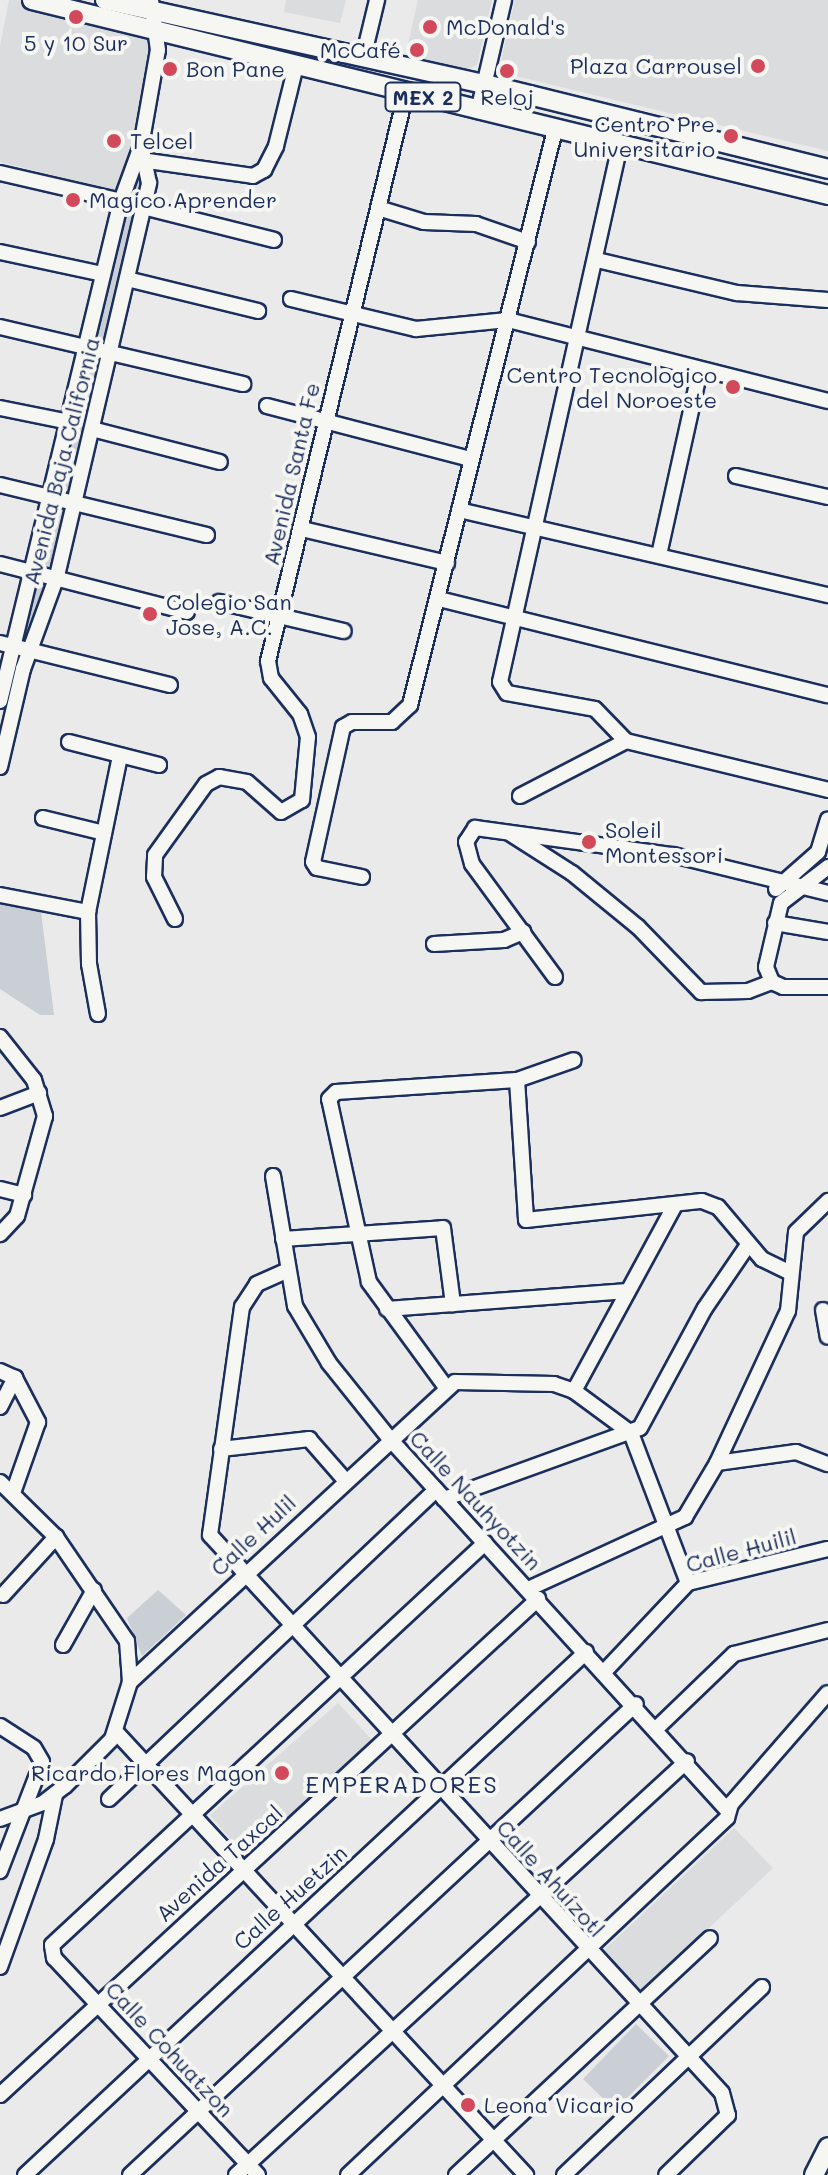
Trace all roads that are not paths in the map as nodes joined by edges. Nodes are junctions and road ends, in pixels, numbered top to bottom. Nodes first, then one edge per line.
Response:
1 (32, 0) edge
2 (105, 0) edge
3 (377, 0) edge
4 (504, 0) edge
5 (152, 6) edge
6 (158, 33) junction
7 (363, 58) junction
8 (296, 66) junction
9 (485, 84) junction
10 (406, 93) junction
11 (478, 111) junction
12 (555, 130) junction
13 (620, 145) junction
14 (140, 155) junction
15 (828, 169) edge
16 (0, 173) edge
17 (828, 195) edge
18 (121, 201) junction
19 (143, 207) junction
20 (378, 208) junction
21 (274, 240) dead end
22 (528, 242) junction
23 (0, 252) edge
24 (597, 260) junction
25 (103, 274) junction
26 (127, 279) junction
27 (291, 299) dead end
28 (828, 300) edge
29 (258, 311) dead end
30 (353, 314) junction
31 (508, 320) junction
32 (0, 327) edge
33 (578, 340) junction
34 (88, 347) junction
35 (110, 352) junction
36 (700, 370) junction
37 (243, 384) dead end
38 (828, 401) edge
39 (267, 406) dead end
40 (0, 408) edge
41 (327, 420) junction
42 (69, 422) junction
43 (92, 429) junction
44 (471, 459) junction
45 (220, 462) dead end
46 (736, 476) dead end
47 (0, 485) edge
48 (51, 497) junction
49 (828, 497) edge
50 (74, 502) junction
51 (459, 510) junction
52 (535, 527) junction
53 (302, 529) junction
54 (207, 535) dead end
55 (659, 555) junction
56 (447, 563) junction
57 (0, 564) edge
58 (35, 572) junction
59 (57, 576) junction
60 (828, 595) edge
61 (439, 599) junction
62 (219, 602) dead end
63 (187, 612) dead end
64 (280, 616) junction
65 (514, 617) junction
66 (344, 631) dead end
67 (7, 644) edge
68 (30, 650) junction
69 (170, 685) dead end
70 (828, 695) edge
71 (0, 701) edge
72 (6, 720) edge
73 (626, 741) junction
74 (69, 742) dead end
75 (120, 756) junction
76 (159, 765) dead end
77 (0, 767) edge
78 (828, 790) edge
79 (520, 796) dead end
80 (43, 818) dead end
81 (828, 819) edge
82 (504, 830) junction
83 (104, 833) junction
84 (827, 871) edge
85 (362, 877) dead end
86 (777, 884) junction
87 (800, 888) junction
88 (828, 893) edge
89 (0, 895) edge
90 (88, 912) junction
91 (175, 919) dead end
92 (775, 923) junction
93 (523, 932) junction
94 (828, 932) edge
95 (434, 944) dead end
96 (771, 944) junction
97 (555, 977) dead end
98 (772, 982) junction
99 (828, 987) edge
100 (98, 1014) dead end
101 (0, 1037) edge
102 (574, 1060) dead end
103 (517, 1080) junction
104 (39, 1093) junction
105 (0, 1108) edge
106 (273, 1176) dead end
107 (0, 1189) edge
108 (24, 1195) junction
109 (828, 1201) edge
110 (675, 1205) junction
111 (0, 1234) edge
112 (361, 1234) junction
113 (283, 1239) junction
114 (748, 1245) junction
115 (286, 1271) junction
116 (791, 1273) junction
117 (627, 1291) junction
118 (453, 1304) junction
119 (387, 1309) junction
120 (823, 1310) dead end
121 (828, 1337) edge
122 (0, 1371) edge
123 (15, 1378) junction
124 (445, 1386) junction
125 (574, 1391) junction
126 (0, 1407) edge
127 (631, 1433) junction
128 (389, 1438) junction
129 (221, 1449) junction
130 (717, 1463) junction
131 (828, 1464) edge
132 (344, 1479) junction
133 (0, 1482) edge
134 (13, 1493) junction
135 (440, 1495) junction
136 (667, 1527) junction
137 (56, 1537) junction
138 (485, 1543) junction
139 (828, 1549) edge
140 (242, 1574) junction
141 (688, 1583) junction
142 (94, 1590) junction
143 (533, 1594) junction
144 (3, 1595) dead end
145 (292, 1629) junction
146 (828, 1630) edge
147 (63, 1645) dead end
148 (586, 1652) junction
149 (605, 1671) junction
150 (130, 1682) junction
151 (340, 1682) junction
152 (828, 1693) edge
153 (636, 1704) junction
154 (0, 1726) edge
155 (657, 1728) junction
156 (116, 1732) junction
157 (390, 1736) junction
158 (687, 1761) junction
159 (148, 1764) junction
160 (440, 1791) junction
161 (55, 1795) junction
162 (109, 1799) dead end
163 (728, 1811) junction
164 (196, 1815) junction
165 (24, 1816) junction
166 (0, 1819) edge
167 (48, 1830) junction
168 (490, 1841) junction
169 (245, 1869) junction
170 (0, 1871) edge
171 (540, 1895) junction
172 (294, 1922) junction
173 (710, 1938) dead end
174 (588, 1951) junction
175 (0, 1967) edge
176 (346, 1977) junction
177 (762, 1987) dead end
178 (97, 2003) junction
179 (638, 2005) junction
180 (395, 2031) junction
181 (148, 2058) junction
182 (688, 2058) junction
183 (444, 2084) junction
184 (0, 2095) edge
185 (197, 2111) junction
186 (494, 2140) junction
187 (828, 2147) edge
188 (253, 2169) edge
189 (25, 2175) edge
190 (130, 2175) edge
191 (236, 2175) edge
192 (348, 2175) edge
193 (456, 2175) edge
194 (526, 2175) edge
195 (564, 2175) edge
196 (666, 2175) edge
197 (814, 2175) edge

1 - 6 main road, MEX 2
2 - 5 main road, MEX 2
3 - 7 street
4 - 9 street
5 - 6 street, Avenida Baja California
5 - 7 main road, MEX 2
6 - 8 main road, MEX 2
6 - 14 street, Avenida Baja California
7 - 9 main road, MEX 2
8 - 10 main road, MEX 2
8 - 14 street
9 - 11 street
9 - 15 main road, MEX 2
10 - 11 main road, MEX 2
10 - 20 street, Avenida Santa Fe
11 - 12 main road, MEX 2
12 - 13 main road, MEX 2
12 - 22 street
13 - 17 main road, MEX 2
13 - 24 street
14 - 18 street, Avenida Baja California
14 - 19 street, Avenida Baja California
16 - 18 street
18 - 25 street, Avenida Baja California
19 - 21 street
19 - 26 street, Avenida Baja California
20 - 22 street
20 - 30 street, Avenida Santa Fe
22 - 31 street
23 - 25 street
24 - 28 street
24 - 33 street
25 - 34 street, Avenida Baja California
26 - 29 street
26 - 35 street, Avenida Baja California
27 - 30 street
30 - 31 street
30 - 41 street, Avenida Santa Fe
31 - 33 street
31 - 44 street
32 - 34 street
33 - 36 street
33 - 52 street
34 - 35 street
34 - 42 street, Avenida Baja California
35 - 37 street
35 - 43 street, Avenida Baja California
36 - 38 street
36 - 55 street
39 - 41 street
40 - 42 street
41 - 44 street
41 - 53 street, Avenida Santa Fe
42 - 48 street, Avenida Baja California
43 - 45 street
43 - 50 street, Avenida Baja California
44 - 51 street
46 - 49 street
47 - 48 street
48 - 50 street
48 - 58 street, Avenida Baja California
50 - 54 street
50 - 59 street, Avenida Baja California
51 - 52 street
51 - 56 street
52 - 55 street
52 - 65 street
53 - 56 street
53 - 64 street, Avenida Santa Fe
55 - 60 street
56 - 61 street
57 - 58 street
58 - 59 street
58 - 67 street, Avenida Baja California
59 - 63 street
59 - 68 street, Avenida Baja California
61 - 65 street
61 - 85 street
62 - 64 street
64 - 66 street
64 - 91 street, Avenida Santa Fe
65 - 70 street
65 - 73 street
67 - 68 street
67 - 71 street, Avenida Baja California
68 - 69 street
68 - 72 street, Avenida Baja California
72 - 77 street, Avenida Baja California
73 - 78 street
73 - 79 street
74 - 75 street
75 - 76 street
75 - 83 street
80 - 83 street
81 - 86 street
82 - 86 street
82 - 93 street
82 - 98 street
83 - 90 street
84 - 87 street
86 - 87 street
86 - 96 street
87 - 88 street
87 - 92 street
89 - 90 street
90 - 100 street
92 - 94 street
92 - 96 street
93 - 95 street
93 - 97 street
96 - 98 street
98 - 99 street
101 - 104 street
102 - 103 street
103 - 110 street
103 - 112 street
104 - 105 street
104 - 108 street
106 - 113 street, Calle Nauhyotzin
107 - 108 street
108 - 111 street
109 - 116 street, Avenida Taxcal
110 - 114 street
110 - 117 street
112 - 113 street
112 - 118 street
112 - 119 street
113 - 115 street, Calle Nauhyotzin
114 - 116 street
114 - 127 street
115 - 128 street, Calle Nauhyotzin
115 - 129 street
116 - 130 street, Avenida Taxcal
117 - 118 street
117 - 125 street
118 - 119 street
119 - 124 street
120 - 121 street
122 - 123 street
123 - 126 street
123 - 134 street
124 - 125 street
124 - 128 street, Calle Hulil
125 - 127 street
127 - 135 street
127 - 136 street
128 - 132 street, Calle Hulil
128 - 135 street, Calle Nauhyotzin
129 - 132 street
129 - 140 street, Calle Ahuízotl
130 - 131 street
130 - 136 street, Avenida Taxcal
132 - 140 street, Calle Hulil
133 - 134 street
134 - 137 street
135 - 138 street, Calle Nauhyotzin
135 - 145 street
136 - 141 street
136 - 143 street, Avenida Taxcal
137 - 142 street
137 - 144 street
138 - 143 street, Calle Nauhyotzin
138 - 151 street
139 - 141 street, Calle Huilil
140 - 145 street, Calle Ahuízotl
140 - 150 street, Calle Hulil
141 - 149 street, Calle Huilil
142 - 147 street
142 - 150 street
143 - 148 street, Calle Nauhyotzin
143 - 157 street, Avenida Taxcal
145 - 151 street, Calle Ahuízotl
145 - 159 street
146 - 155 street
148 - 149 street, Calle Nauhyotzin
148 - 160 street, Calle Huetzin
149 - 153 street, Calle Nauhyotzin
150 - 156 street
151 - 157 street, Calle Ahuízotl
151 - 164 street
152 - 163 street
153 - 155 street, Calle Nauhyotzin
153 - 168 street
154 - 165 street
155 - 158 street, Calle Nauhyotzin
156 - 159 street
156 - 161 street
157 - 160 street, Calle Ahuízotl
157 - 169 street, Avenida Taxcal
158 - 163 street, Calle Nauhyotzin
158 - 171 street
159 - 162 street
159 - 164 street
160 - 168 street, Calle Ahuízotl
160 - 172 street, Calle Huetzin
161 - 165 street
161 - 167 street
163 - 174 street
164 - 169 street
164 - 178 street, Calle Cohuatzon
165 - 166 street
165 - 167 street
165 - 170 street
167 - 175 street
168 - 171 street, Calle Ahuízotl
168 - 176 street
169 - 172 street
169 - 178 street, Avenida Taxcal
171 - 174 street, Calle Ahuízotl
171 - 180 street
172 - 176 street
172 - 181 street, Calle Huetzin
173 - 179 street
174 - 179 street, Calle Ahuízotl
174 - 183 street
176 - 180 street
176 - 185 street
177 - 182 street
178 - 181 street, Calle Cohuatzon
178 - 184 street, Avenida Taxcal
179 - 182 street, Calle Ahuízotl
179 - 186 street
180 - 183 street
180 - 188 street
181 - 185 street, Calle Cohuatzon
181 - 189 street, Calle Huetzin
182 - 195 street
182 - 196 street, Calle Ahuízotl
183 - 186 street
183 - 192 street
185 - 188 street, Calle Cohuatzon
185 - 190 street
186 - 193 street
186 - 194 street
187 - 197 main road
188 - 191 street

